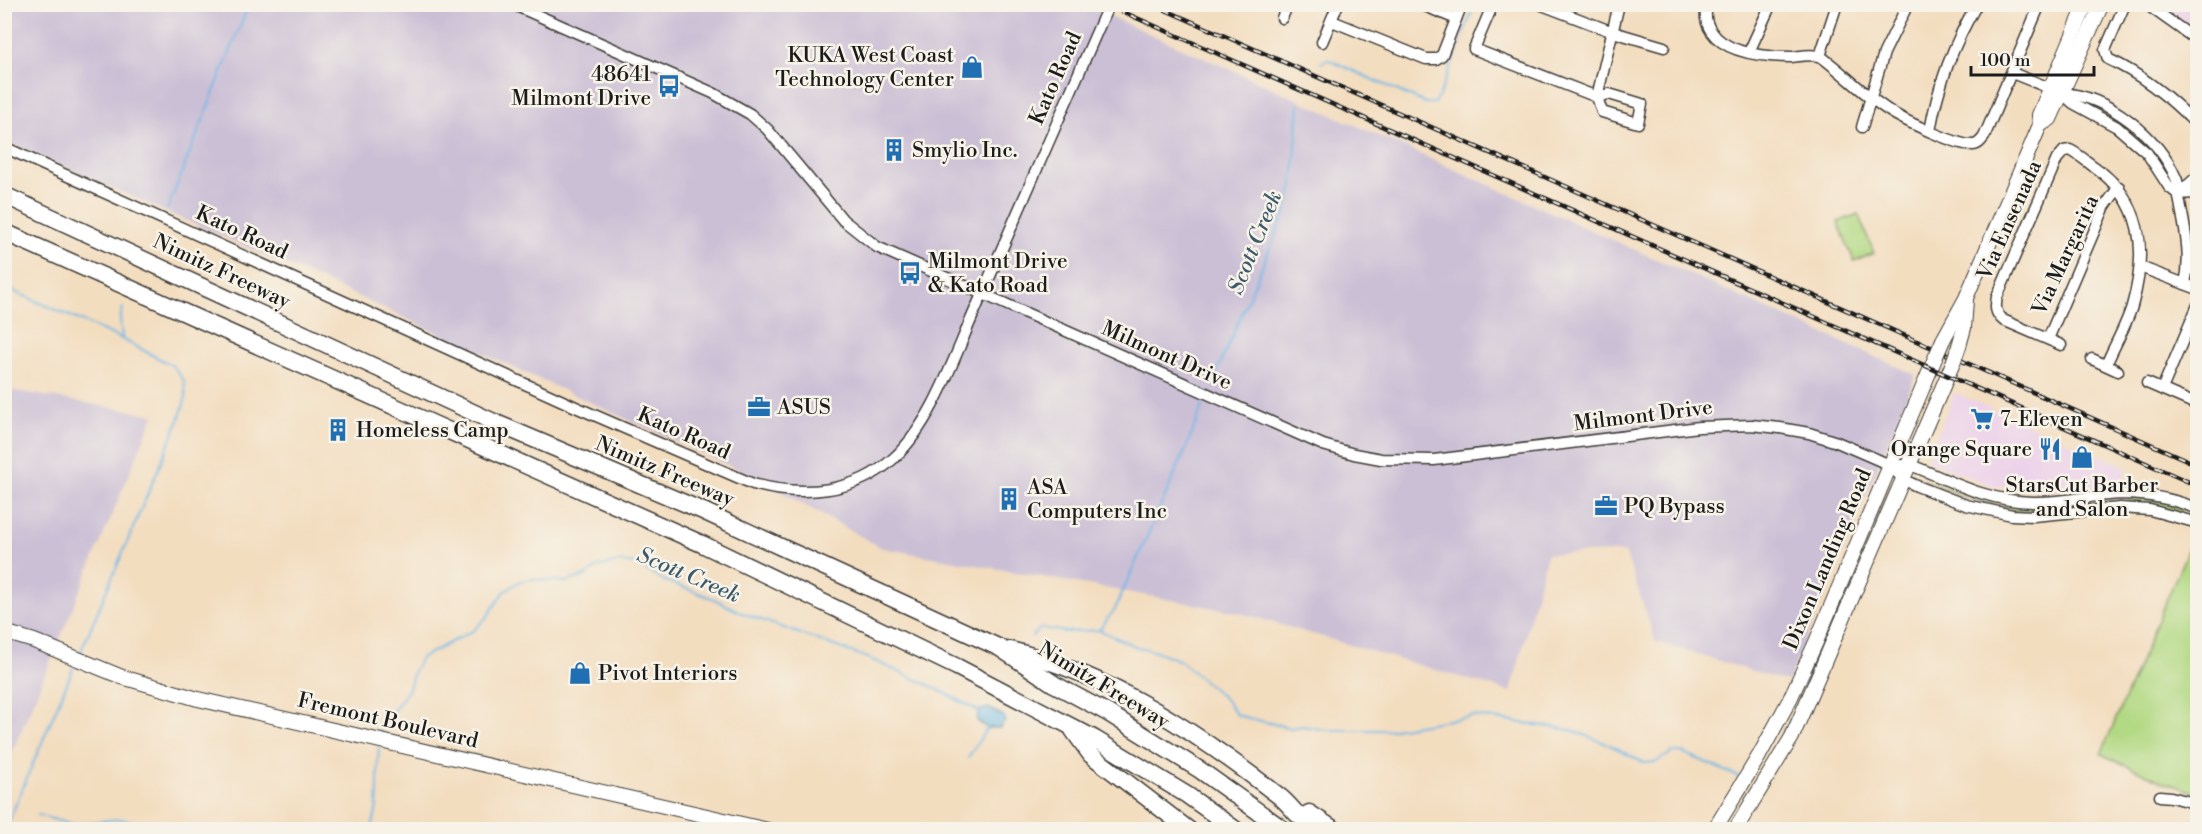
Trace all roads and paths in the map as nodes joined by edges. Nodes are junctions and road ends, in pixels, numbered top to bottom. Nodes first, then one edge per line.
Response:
1 (512, 4) edge
2 (1109, 4) edge
3 (1288, 4) edge
4 (1338, 4) edge
5 (1420, 4) edge
6 (1462, 4) edge
7 (1493, 4) edge
8 (1619, 4) edge
9 (1708, 4) edge
10 (1771, 4) edge
11 (1837, 4) edge
12 (1908, 4) edge
13 (1977, 4) edge
14 (2040, 4) edge
15 (2086, 4) edge
16 (2102, 4) edge
17 (2146, 4) edge
18 (1542, 5) edge
19 (2124, 5) edge
20 (1282, 18) dead end
21 (1456, 19) junction
22 (1332, 21) junction
23 (1613, 32) junction
24 (2198, 41) edge
25 (1322, 42) dead end
26 (1664, 47) dead end
27 (1749, 52) junction
28 (1820, 56) junction
29 (2012, 73) junction
30 (2056, 90) junction
31 (1872, 97) junction
32 (2198, 126) edge
33 (1862, 128) dead end
34 (1930, 131) junction
35 (4, 147) edge
36 (2198, 176) edge
37 (2119, 187) junction
38 (2178, 194) junction
39 (4, 195) edge
40 (2198, 195) edge
41 (4, 232) edge
42 (2140, 267) junction
43 (2185, 284) junction
44 (2198, 289) edge
45 (982, 295) junction
46 (1966, 298) junction
47 (2198, 305) edge
48 (2048, 339) junction
49 (2061, 345) dead end
50 (2092, 359) dead end
51 (2106, 365) junction
52 (2118, 371) dead end
53 (2146, 383) dead end
54 (2162, 389) junction
55 (2198, 405) edge
56 (1890, 465) junction
57 (1911, 465) junction
58 (1904, 480) junction
59 (2198, 509) edge
60 (2198, 523) edge
61 (4, 632) edge
62 (1000, 648) junction
63 (1071, 726) junction
64 (2160, 796) dead end
65 (1282, 798) junction
66 (2198, 804) edge
67 (768, 830) edge
68 (1189, 830) edge
69 (1236, 830) edge
70 (1284, 830) edge
71 (1318, 830) edge
72 (1335, 830) edge
73 (1714, 830) edge
74 (1736, 830) edge

1 - 45 street, Milmont Drive
2 - 45 street, Kato Road
3 - 20 street
4 - 22 street
5 - 21 street
6 - 21 street
7 - 23 street
8 - 23 street
9 - 27 street
10 - 27 street
11 - 28 street
12 - 31 street
13 - 34 street
14 - 29 street
15 - 30 main road, Dixon Landing Road
16 - 30 main road, Dixon Landing Road
17 - 24 street
18 - 23 street
19 - 32 street
21 - 22 street
22 - 25 street
23 - 26 street
27 - 28 street
28 - 31 street
29 - 30 street
29 - 34 street
30 - 38 street
30 - 46 main road, Dixon Landing Road
31 - 33 street
31 - 34 street
35 - 45 street, Kato Road
36 - 38 street
37 - 42 street
37 - 48 street, Via Margarita
37 - 48 street, Via Ensenada
38 - 40 street
38 - 43 street
39 - 62 highway, Nimitz Freeway
41 - 63 highway
42 - 43 street
42 - 51 street
43 - 44 street
45 - 56 street, Milmont Drive
46 - 56 main road, Dixon Landing Road, bridge
46 - 57 main road, Dixon Landing Road, bridge
47 - 54 street
48 - 49 street
50 - 51 street
51 - 52 street
53 - 54 street
54 - 55 street
56 - 57 street, Milmont Drive
56 - 58 street, Milmont Drive
56 - 73 main road, Dixon Landing Road
57 - 58 main road, Dixon Landing Road
57 - 59 street, Milmont Drive
58 - 60 street, Milmont Drive
58 - 74 main road, Dixon Landing Road
61 - 67 main road, Fremont Boulevard
62 - 65 highway
62 - 70 highway, Nimitz Freeway
63 - 68 highway
63 - 69 highway
64 - 66 street
65 - 71 highway
65 - 72 highway

